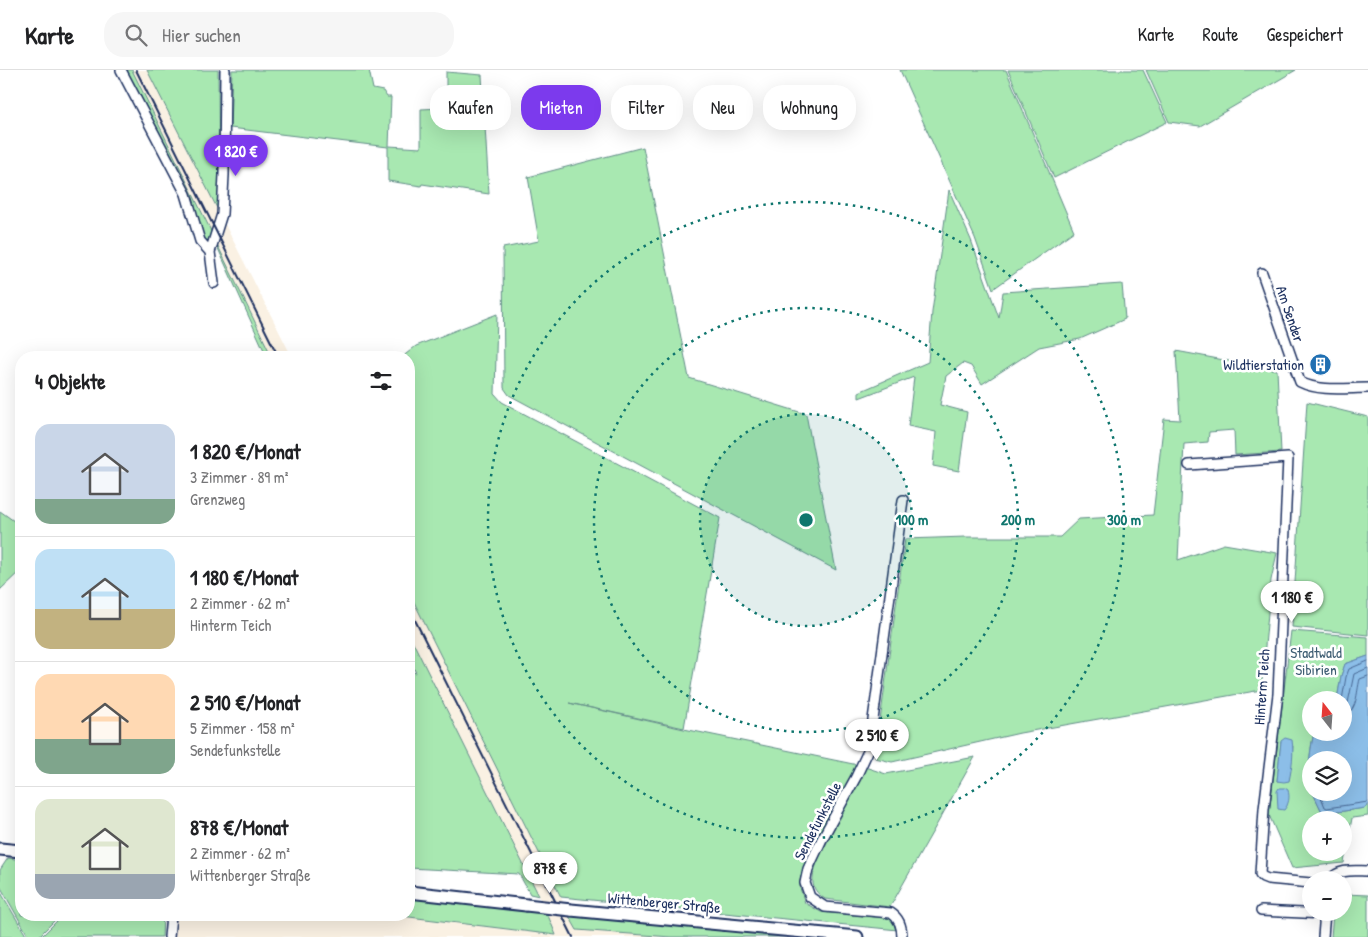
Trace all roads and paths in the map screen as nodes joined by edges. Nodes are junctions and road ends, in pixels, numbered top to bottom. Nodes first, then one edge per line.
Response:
1 (121, 70) edge
2 (225, 70) edge
3 (210, 252) junction
4 (1262, 274) dead end
5 (214, 283) dead end
6 (1368, 388) edge
7 (1189, 465) dead end
8 (903, 500) dead end
9 (0, 849) edge
10 (15, 850) edge
11 (1352, 872) edge
12 (1368, 872) edge
13 (1302, 882) edge
14 (415, 893) edge
15 (1261, 911) dead end
16 (1302, 912) edge
17 (171, 921) edge
18 (1324, 921) edge
19 (170, 937) edge
20 (857, 937) edge
21 (902, 937) edge
22 (1323, 937) edge

1 - 3 street
2 - 3 street
3 - 5 street
4 - 6 street, Am Sender
7 - 13 street, Hinterm Teich
8 - 21 street, Sendefunkstelle
9 - 10 main road
11 - 12 street
14 - 20 main road, Wittenberger Straße, bridge
15 - 16 street
17 - 19 street
18 - 22 street

